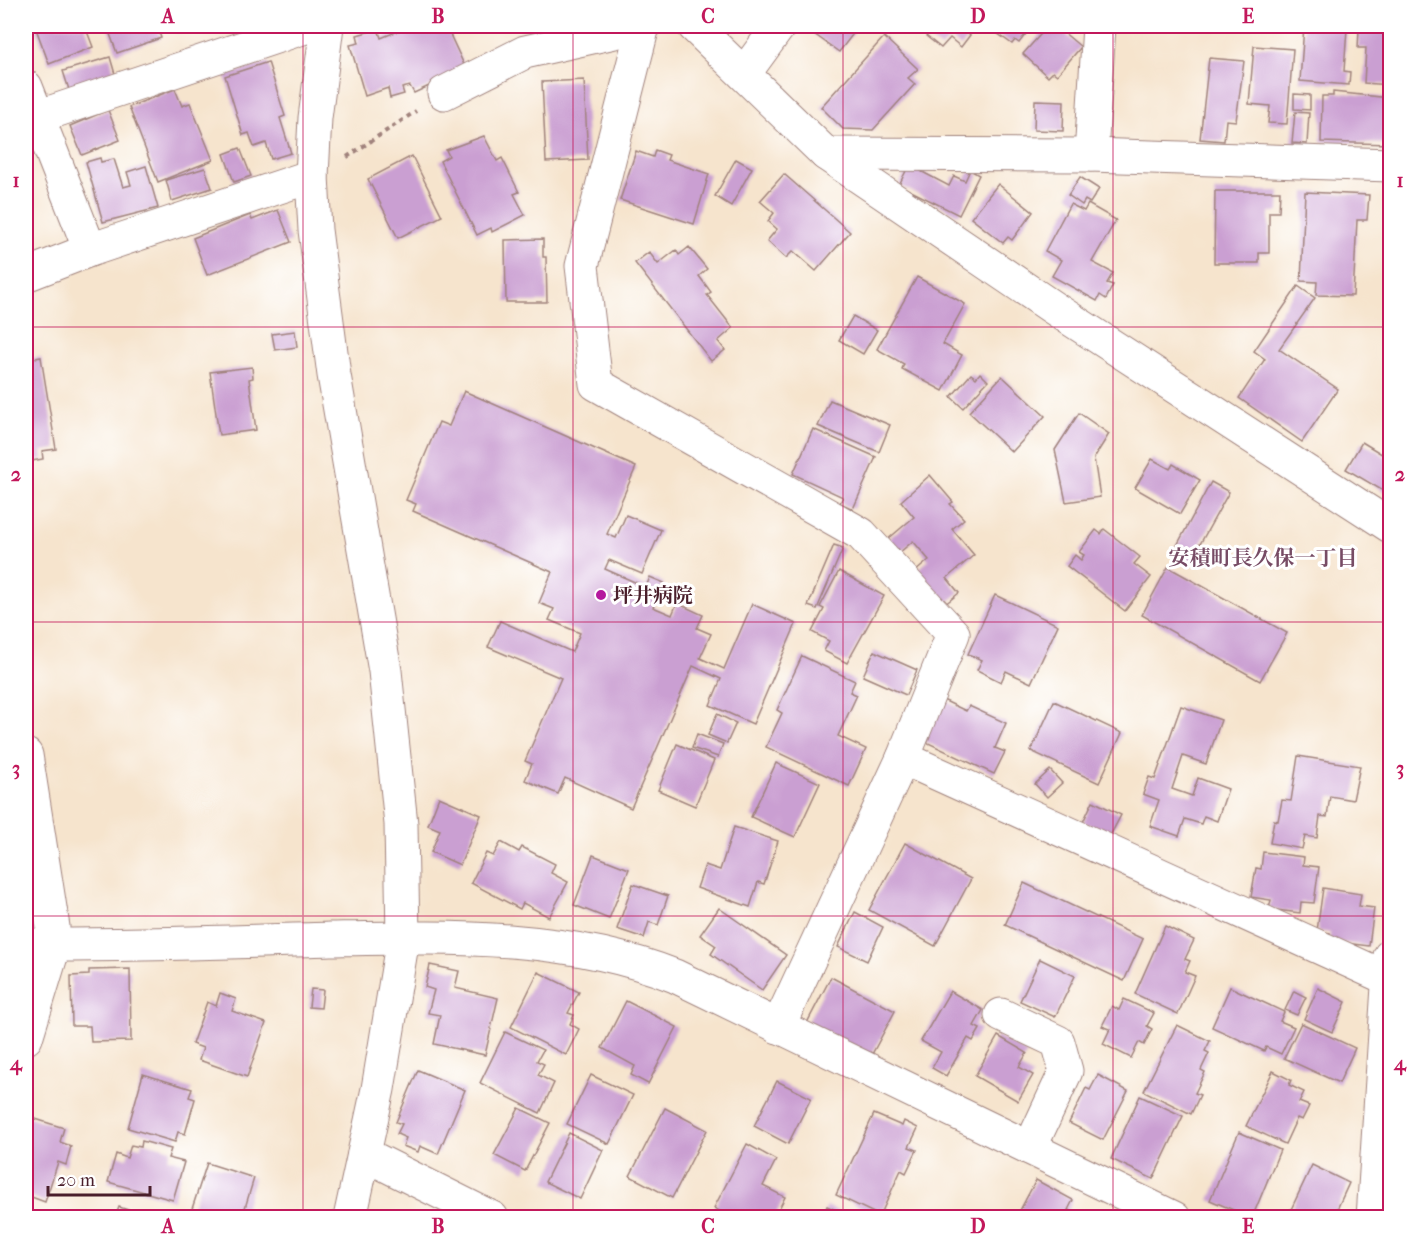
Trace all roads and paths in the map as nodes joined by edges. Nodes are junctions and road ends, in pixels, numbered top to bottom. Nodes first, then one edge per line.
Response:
1 (308, 26) edge
2 (327, 26) edge
3 (642, 26) edge
4 (694, 26) edge
5 (779, 26) edge
6 (1099, 26) edge
7 (744, 74) junction
8 (444, 93) joint
9 (31, 102) edge
10 (826, 154) junction
11 (1091, 155) junction
12 (342, 161) dead end
13 (1390, 165) edge
14 (312, 176) junction
15 (90, 250) junction
16 (26, 275) edge
17 (1390, 526) edge
18 (26, 755) edge
19 (903, 758) junction
20 (403, 938) junction
21 (39, 946) edge
22 (1390, 967) edge
23 (1001, 1015) dead end
24 (778, 1027) junction
25 (26, 1038) edge
26 (1030, 1148) junction
27 (364, 1154) junction
28 (350, 1218) edge
29 (492, 1218) edge
30 (1174, 1218) edge
31 (1374, 1218) edge

1 - 9 street
2 - 14 street
3 - 8 street
3 - 19 street
4 - 7 street
5 - 7 street
6 - 11 street
7 - 10 street
8 - 12 path
9 - 15 street
10 - 11 street
10 - 17 street
11 - 13 street
14 - 15 street
14 - 20 street
15 - 16 street
18 - 21 street
19 - 22 street
19 - 24 street
20 - 21 street
20 - 24 street
20 - 27 street
21 - 25 street
22 - 31 street
23 - 26 street
24 - 26 street
26 - 30 street
27 - 28 street
27 - 29 street

